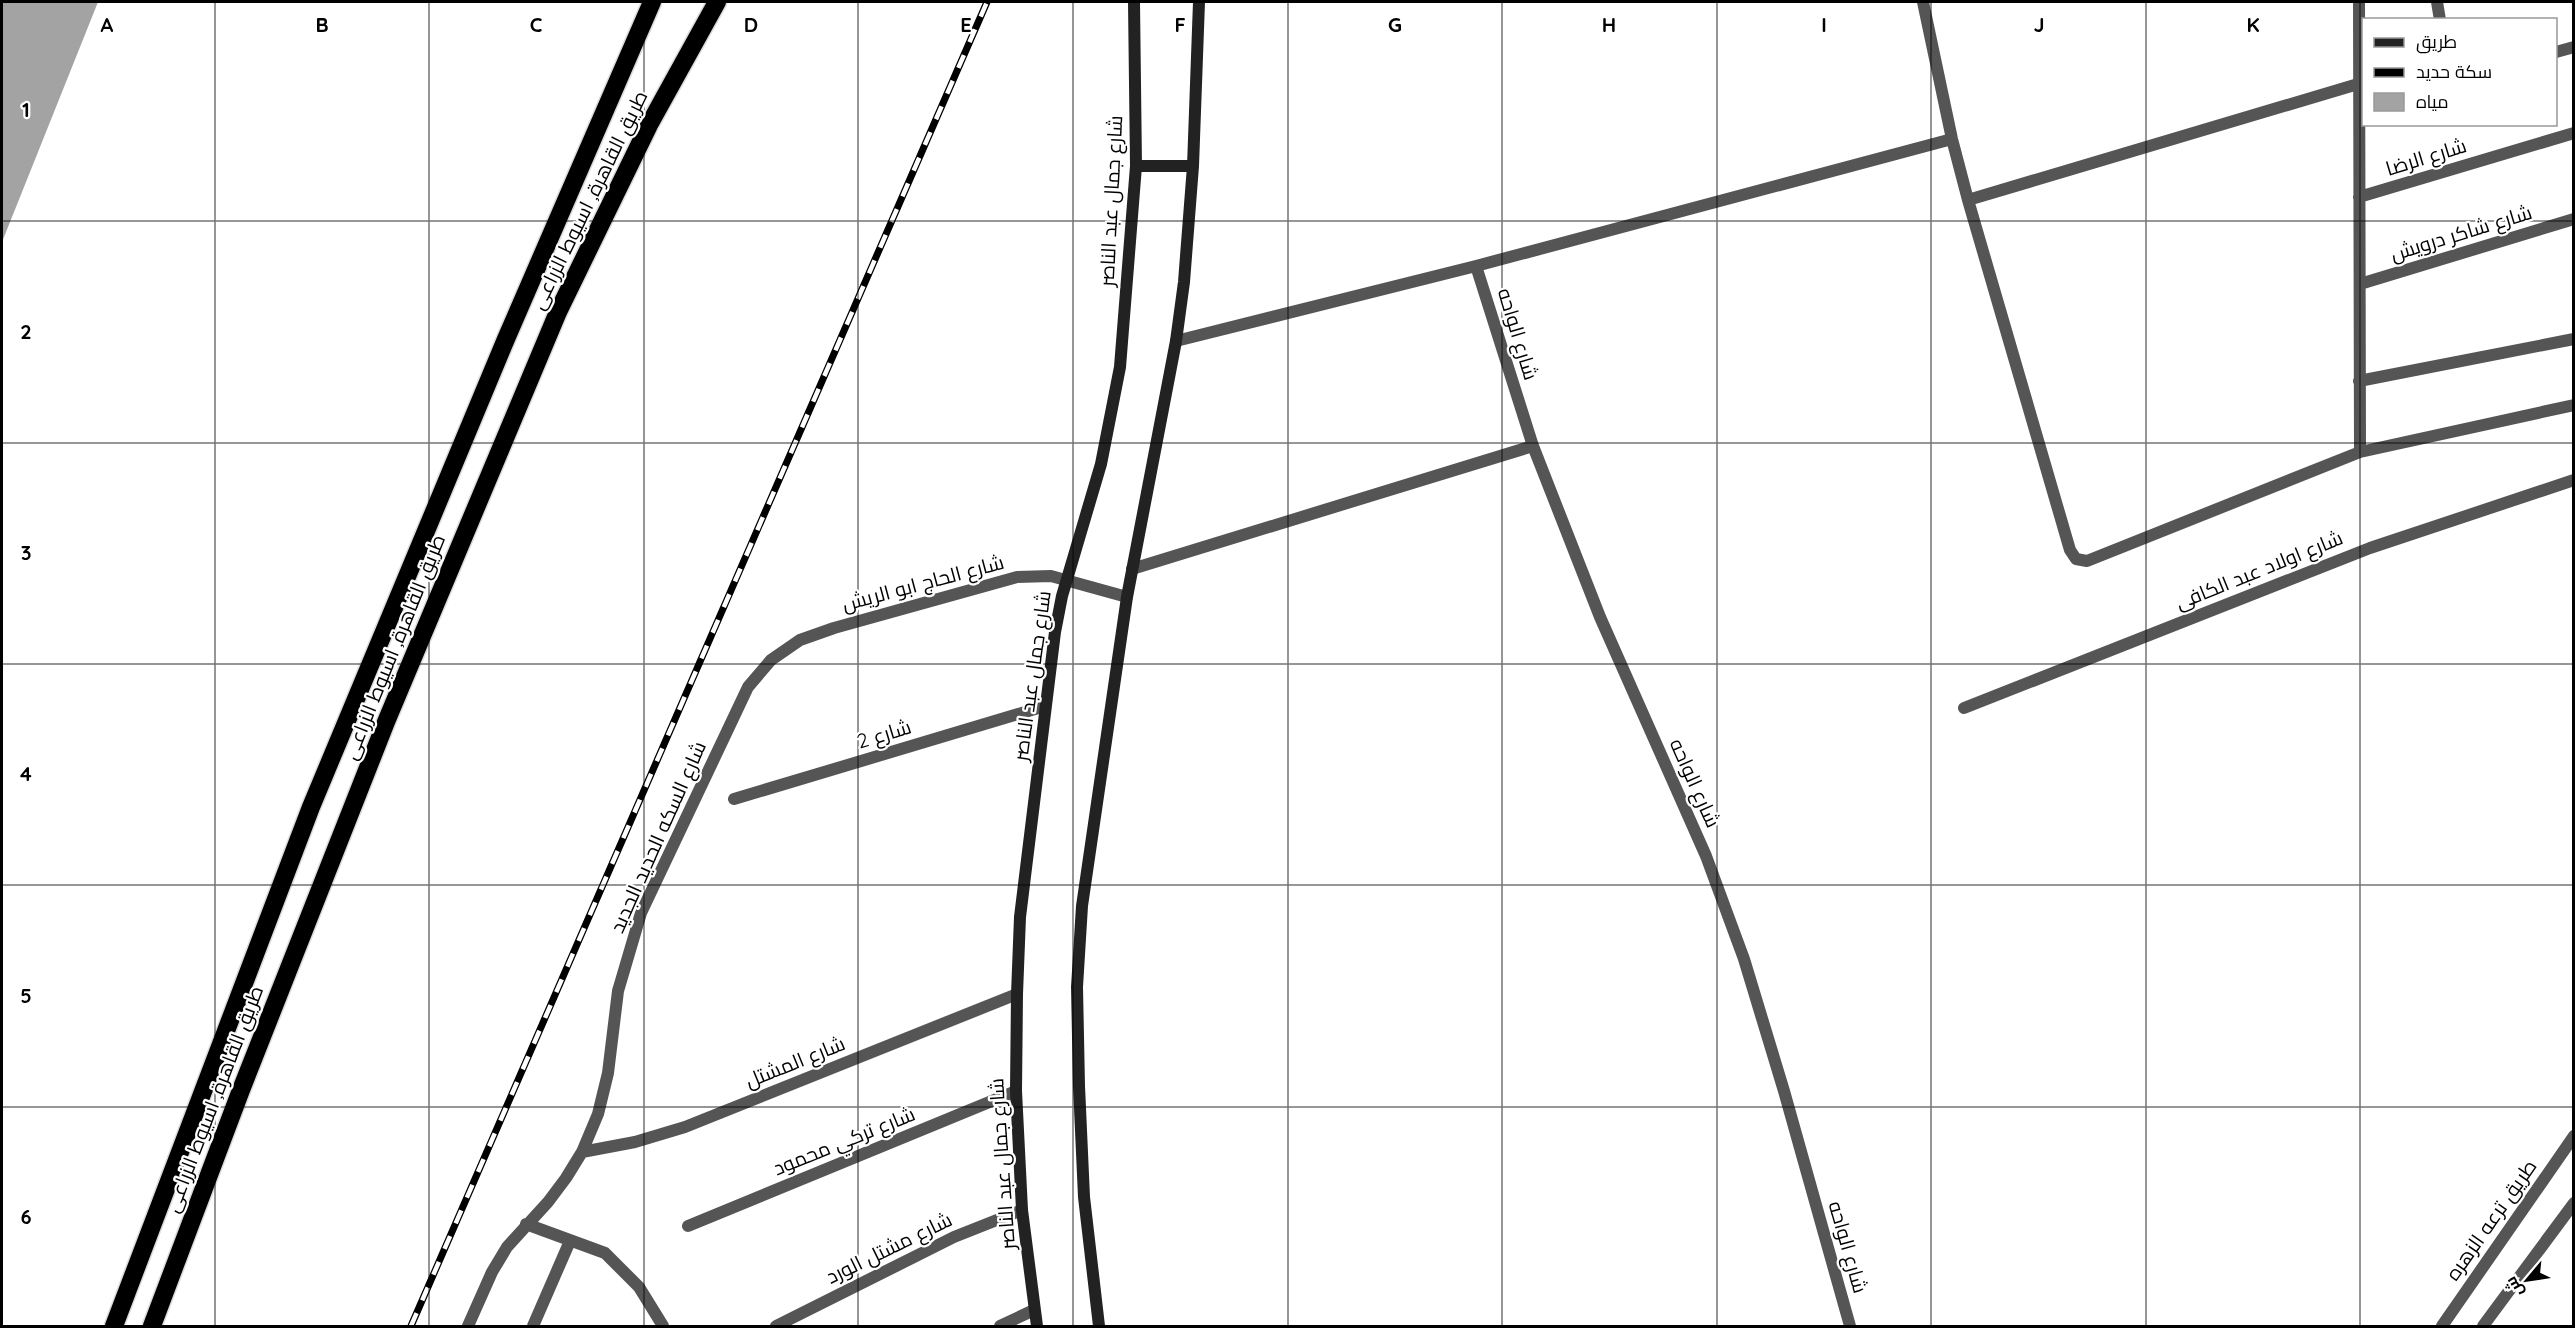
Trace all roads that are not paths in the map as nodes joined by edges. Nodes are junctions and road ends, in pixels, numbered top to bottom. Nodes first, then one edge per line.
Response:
1 (652, 2) edge
2 (717, 2) edge
3 (1134, 2) edge
4 (1198, 2) edge
5 (1923, 2) edge
6 (2359, 2) edge
7 (2437, 2) edge
8 (2440, 18) edge
9 (2574, 47) edge
10 (2557, 52) edge
11 (2358, 84) junction
12 (2361, 109) edge
13 (2574, 132) edge
14 (1952, 139) junction
15 (1193, 165) junction
16 (1136, 166) junction
17 (2359, 197) junction
18 (1968, 200) junction
19 (2574, 219) edge
20 (1476, 266) junction
21 (2360, 284) junction
22 (2574, 339) edge
23 (1176, 341) junction
24 (2360, 381) junction
25 (2574, 405) edge
26 (1533, 446) junction
27 (2360, 452) junction
28 (2574, 480) edge
29 (1132, 569) junction
30 (1066, 581) junction
31 (1127, 597) junction
32 (748, 687) joint
33 (1046, 706) junction
34 (1964, 708) dead end
35 (734, 799) dead end
36 (1017, 994) junction
37 (1016, 1091) junction
38 (2574, 1136) edge
39 (582, 1152) junction
40 (2574, 1203) edge
41 (1022, 1210) junction
42 (526, 1224) junction
43 (688, 1226) dead end
44 (570, 1241) junction
45 (1034, 1310) junction
46 (114, 1326) edge
47 (152, 1326) edge
48 (468, 1326) edge
49 (534, 1326) edge
50 (663, 1326) edge
51 (776, 1326) edge
52 (1000, 1326) edge
53 (1037, 1326) edge
54 (1099, 1326) edge
55 (1850, 1326) edge
56 (2442, 1326) edge
57 (2483, 1326) edge

1 - 46 highway, طريق القاهرة, اسيوط الزراعى
2 - 47 highway, طريق القاهرة, اسيوط الزراعى
3 - 16 street, شارع جمال عبد الناصر
4 - 15 street
5 - 14 street
6 - 11 street
7 - 8 street
9 - 10 street
11 - 12 street
11 - 18 street
12 - 17 street
13 - 17 street, شارع الرضا
14 - 18 street
14 - 20 street
15 - 16 street
15 - 23 street
16 - 30 street, شارع جمال عبد الناصر
17 - 21 street
18 - 27 street
19 - 21 street, شارع شاكر درويش
20 - 23 street
20 - 26 street, شارع الواحه
21 - 24 street
22 - 24 street
23 - 29 street
24 - 27 street
25 - 27 street
26 - 29 street
26 - 55 street, شارع الواحه
28 - 34 street, شارع اولاد عبد الكافى
29 - 31 street
30 - 31 street, شارع الحاج ابو الريش
30 - 32 street, شارع الحاج ابو الريش
30 - 33 street, شارع جمال عبد الناصر
31 - 54 street
32 - 39 street, شارع السكه الحديد الجديد
33 - 35 street, شارع 2
33 - 36 street, شارع جمال عبد الناصر
36 - 37 street, شارع جمال عبد الناصر
36 - 39 street, شارع المشتل
37 - 41 street, شارع جمال عبد الناصر
37 - 43 street, شارع تركي محمود
38 - 56 street, طريق ترعه الزهره
39 - 42 street, شارع السكه الحديد الجديد
40 - 57 street
41 - 45 street, شارع جمال عبد الناصر
41 - 51 street, شارع مشتل الورد
42 - 44 street
42 - 48 street, شارع السكه الحديد الجديد
44 - 49 street
44 - 50 street
45 - 52 street
45 - 53 street, شارع جمال عبد الناصر

